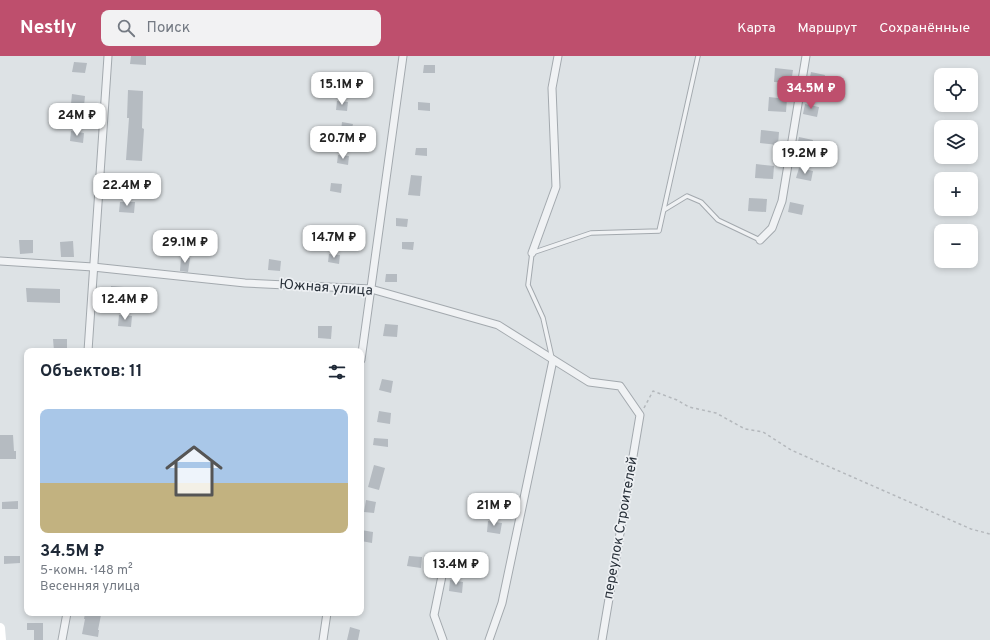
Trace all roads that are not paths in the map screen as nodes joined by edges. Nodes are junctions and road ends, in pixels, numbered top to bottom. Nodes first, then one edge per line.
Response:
1 (108, 56) edge
2 (403, 56) edge
3 (558, 56) edge
4 (698, 56) edge
5 (806, 56) edge
6 (664, 210) junction
7 (760, 240) joint
8 (532, 254) junction
9 (0, 261) edge
10 (93, 266) junction
11 (370, 289) junction
12 (88, 348) edge
13 (363, 348) edge
14 (553, 360) junction
15 (640, 415) joint
16 (443, 571) dead end
17 (66, 616) edge
18 (327, 616) edge
19 (0, 628) edge
20 (1, 640) edge
21 (62, 640) edge
22 (323, 640) edge
23 (443, 640) edge
24 (489, 640) edge
25 (602, 640) edge

1 - 10 street
2 - 11 street
3 - 8 street
4 - 6 lane
5 - 7 street
6 - 7 lane
6 - 8 lane
8 - 14 lane
9 - 10 street, Южная улица
10 - 11 street, Южная улица
10 - 12 street
11 - 13 street
11 - 14 street, Южная улица
14 - 15 street, Южная улица
14 - 24 street
15 - 25 street, переулок Строителей
16 - 23 street
17 - 21 street
18 - 22 street
19 - 20 main road

